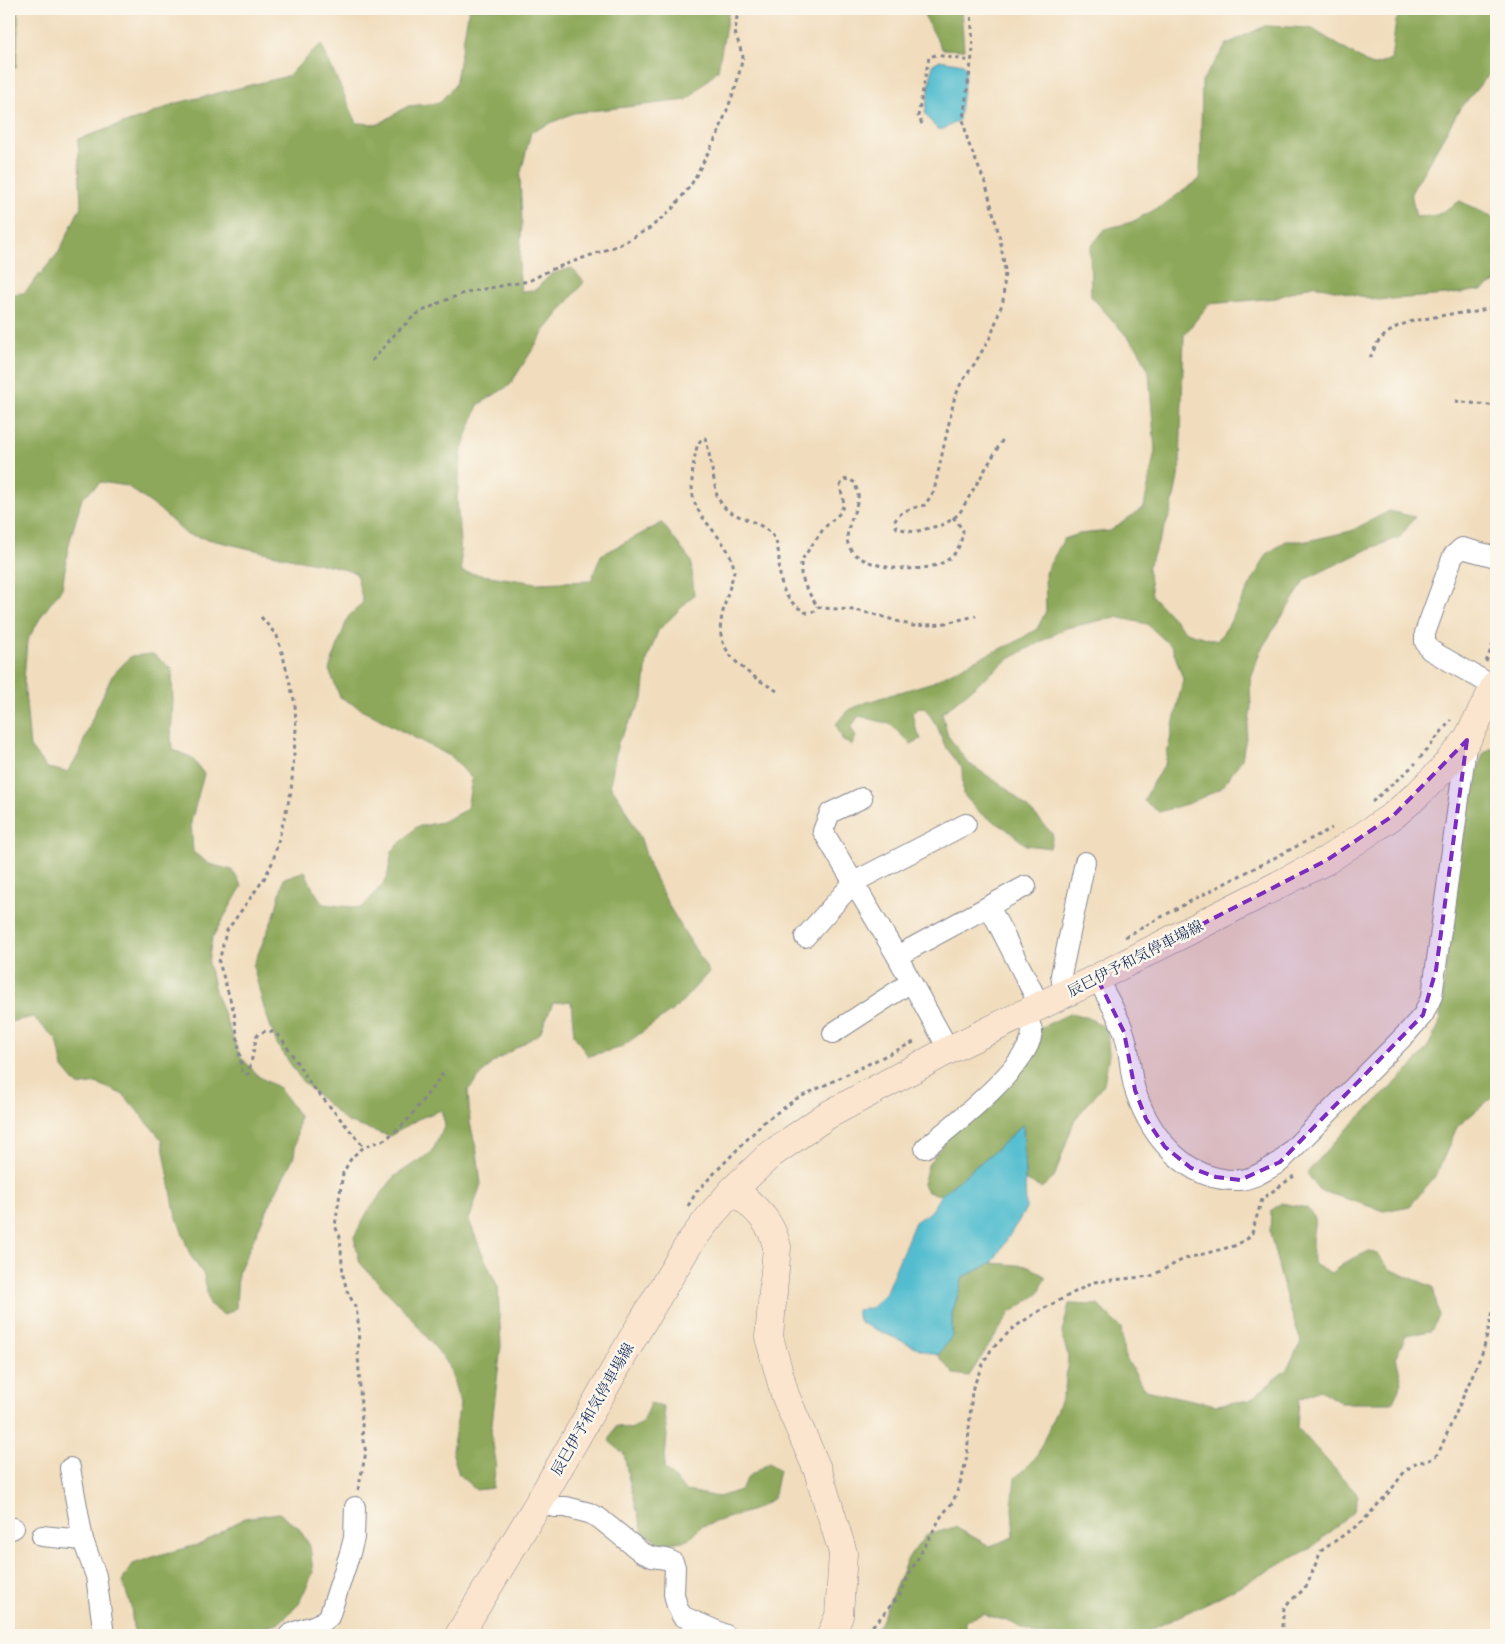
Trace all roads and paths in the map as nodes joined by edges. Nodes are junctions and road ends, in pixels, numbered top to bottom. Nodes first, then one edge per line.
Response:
1 (738, 9) edge
2 (971, 9) edge
3 (971, 61) junction
4 (922, 124) dead end
5 (1496, 306) edge
6 (1370, 358) dead end
7 (372, 361) dead end
8 (1455, 401) dead end
9 (1496, 406) edge
10 (1003, 439) dead end
11 (953, 518) junction
12 (1496, 557) edge
13 (817, 606) junction
14 (976, 616) dead end
15 (261, 617) dead end
16 (1495, 686) edge
17 (777, 692) dead end
18 (1467, 740) junction
19 (862, 798) dead end
20 (966, 824) dead end
21 (1085, 862) dead end
22 (854, 882) junction
23 (1026, 886) dead end
24 (989, 906) junction
25 (805, 938) dead end
26 (897, 956) junction
27 (1097, 978) junction
28 (911, 982) junction
29 (1064, 994) junction
30 (1032, 1009) junction
31 (833, 1033) dead end
32 (949, 1050) junction
33 (446, 1070) dead end
34 (1493, 1106) dead end
35 (1496, 1116) edge
36 (1298, 1145) junction
37 (364, 1148) junction
38 (925, 1148) dead end
39 (734, 1189) junction
40 (1496, 1300) edge
41 (70, 1468) dead end
42 (541, 1499) junction
43 (355, 1507) joint
44 (42, 1536) dead end
45 (83, 1540) junction
46 (104, 1635) edge
47 (290, 1635) edge
48 (459, 1635) edge
49 (726, 1635) edge
50 (831, 1635) edge
51 (859, 1635) edge
52 (1281, 1635) edge

1 - 7 path
2 - 3 path
3 - 4 path
3 - 11 path
5 - 6 path
8 - 9 path
10 - 11 path
11 - 13 path
12 - 16 street
13 - 14 path
13 - 17 path
15 - 37 path
16 - 18 main road, 辰巳伊予和気停車場線
18 - 27 main road, 辰巳伊予和気停車場線
18 - 36 street
19 - 22 street
20 - 22 street
21 - 29 street
22 - 25 street
22 - 26 street
23 - 24 street
24 - 26 street
24 - 30 street
26 - 28 street
27 - 29 main road, 辰巳伊予和気停車場線
27 - 36 street
28 - 31 street
28 - 32 street
29 - 30 main road, 辰巳伊予和気停車場線
30 - 32 main road, 辰巳伊予和気停車場線
30 - 38 street
32 - 39 main road, 辰巳伊予和気停車場線
33 - 37 path
34 - 35 path
36 - 51 path
37 - 43 path
39 - 42 main road, 辰巳伊予和気停車場線
39 - 50 main road
40 - 52 path
41 - 45 street
42 - 48 main road, 辰巳伊予和気停車場線
42 - 49 street
43 - 47 street
44 - 45 street
45 - 46 street

